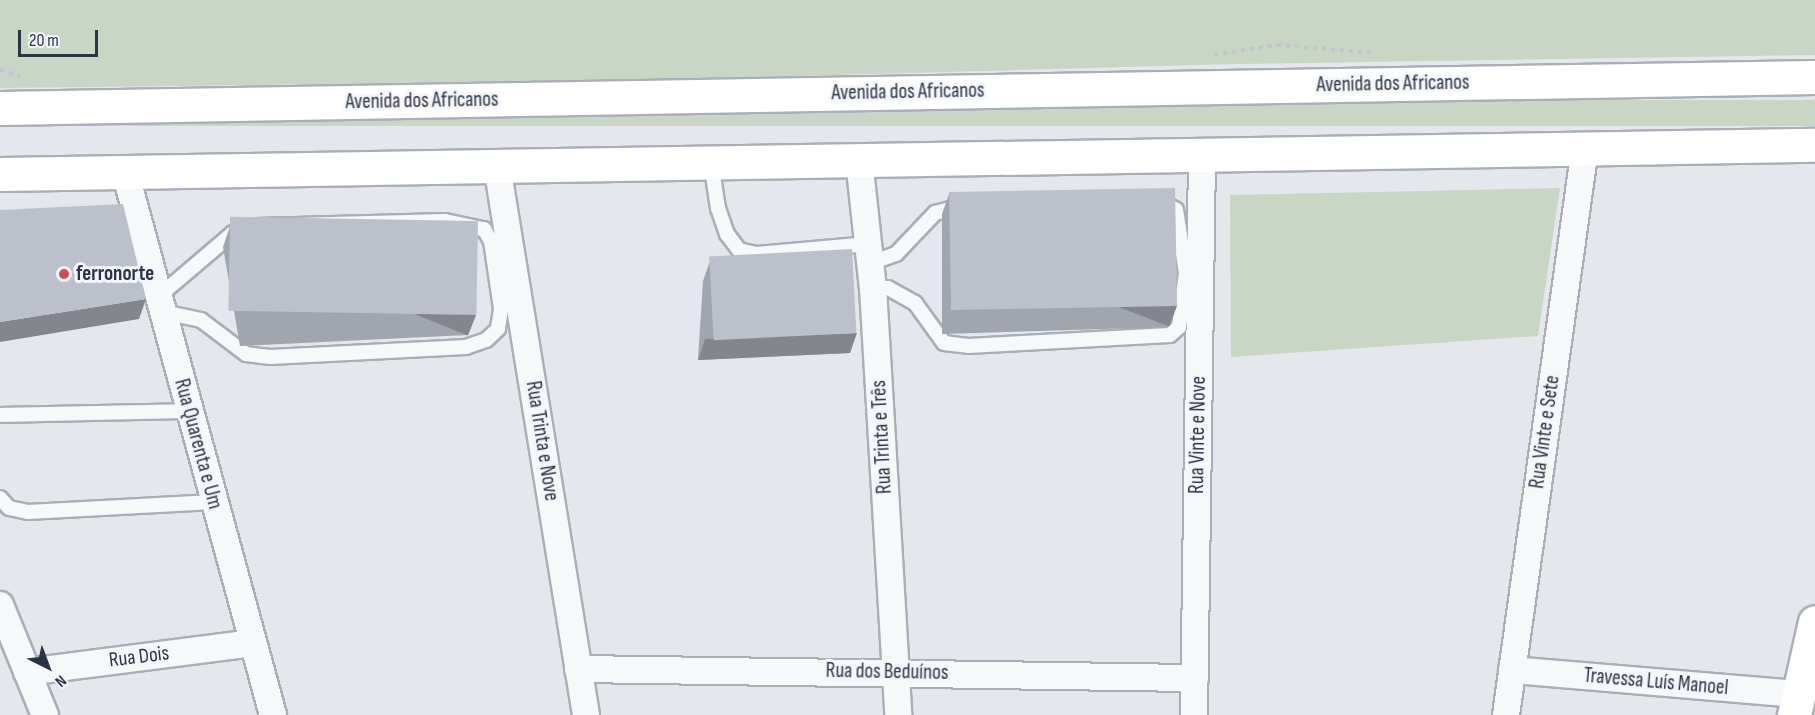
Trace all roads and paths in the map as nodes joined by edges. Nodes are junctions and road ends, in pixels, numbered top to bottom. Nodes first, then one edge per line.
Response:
1 (1815, 77) edge
2 (178, 105) junction
3 (0, 108) edge
4 (0, 129) edge
5 (1815, 145) edge
6 (1585, 148) junction
7 (1202, 155) junction
8 (859, 160) junction
9 (711, 163) junction
10 (497, 166) junction
11 (125, 172) junction
12 (0, 174) edge
13 (1146, 199) edge
14 (981, 203) edge
15 (871, 265) junction
16 (161, 304) junction
17 (190, 411) junction
18 (0, 416) edge
19 (0, 498) edge
20 (214, 502) junction
21 (0, 605) edge
22 (1815, 622) edge
23 (252, 643) junction
24 (579, 669) junction
25 (1512, 670) junction
26 (27, 672) junction
27 (895, 672) junction
28 (1195, 678) junction
29 (1796, 704) edge
30 (45, 715) edge
31 (273, 715) edge
32 (586, 715) edge
33 (898, 715) edge
34 (1194, 715) edge
35 (1506, 715) edge

1 - 2 main road, Avenida dos Africanos
2 - 3 main road, Avenida dos Africanos
2 - 4 main road
5 - 6 main road
6 - 7 main road
6 - 25 street, Rua Vinte e Sete
7 - 8 main road
7 - 28 street, Rua Vinte e Nove
8 - 9 main road
8 - 15 street, Rua Trinta e Três
9 - 10 main road
9 - 15 lane
10 - 11 main road
10 - 24 street, Rua Trinta e Nove
11 - 12 main road
11 - 16 street, Rua Quarenta e Um
13 - 15 lane
14 - 15 lane
15 - 27 street, Rua Trinta e Três
16 - 16 lane
16 - 17 street, Rua Quarenta e Um
17 - 18 lane
17 - 20 street, Rua Quarenta e Um
19 - 20 lane
20 - 23 street, Rua Quarenta e Um
21 - 26 street
22 - 29 main road
23 - 26 street, Rua Dois
23 - 31 street, Rua Quarenta e Um
24 - 27 street, Rua dos Beduínos
24 - 32 street, Rua Trinta e Nove
25 - 29 street, Travessa Luís Manoel
25 - 35 street, Rua Vinte e Sete
26 - 30 street
27 - 28 street, Rua dos Beduínos
27 - 33 street, Rua Trinta e Três
28 - 34 street, Rua Vinte e Nove

